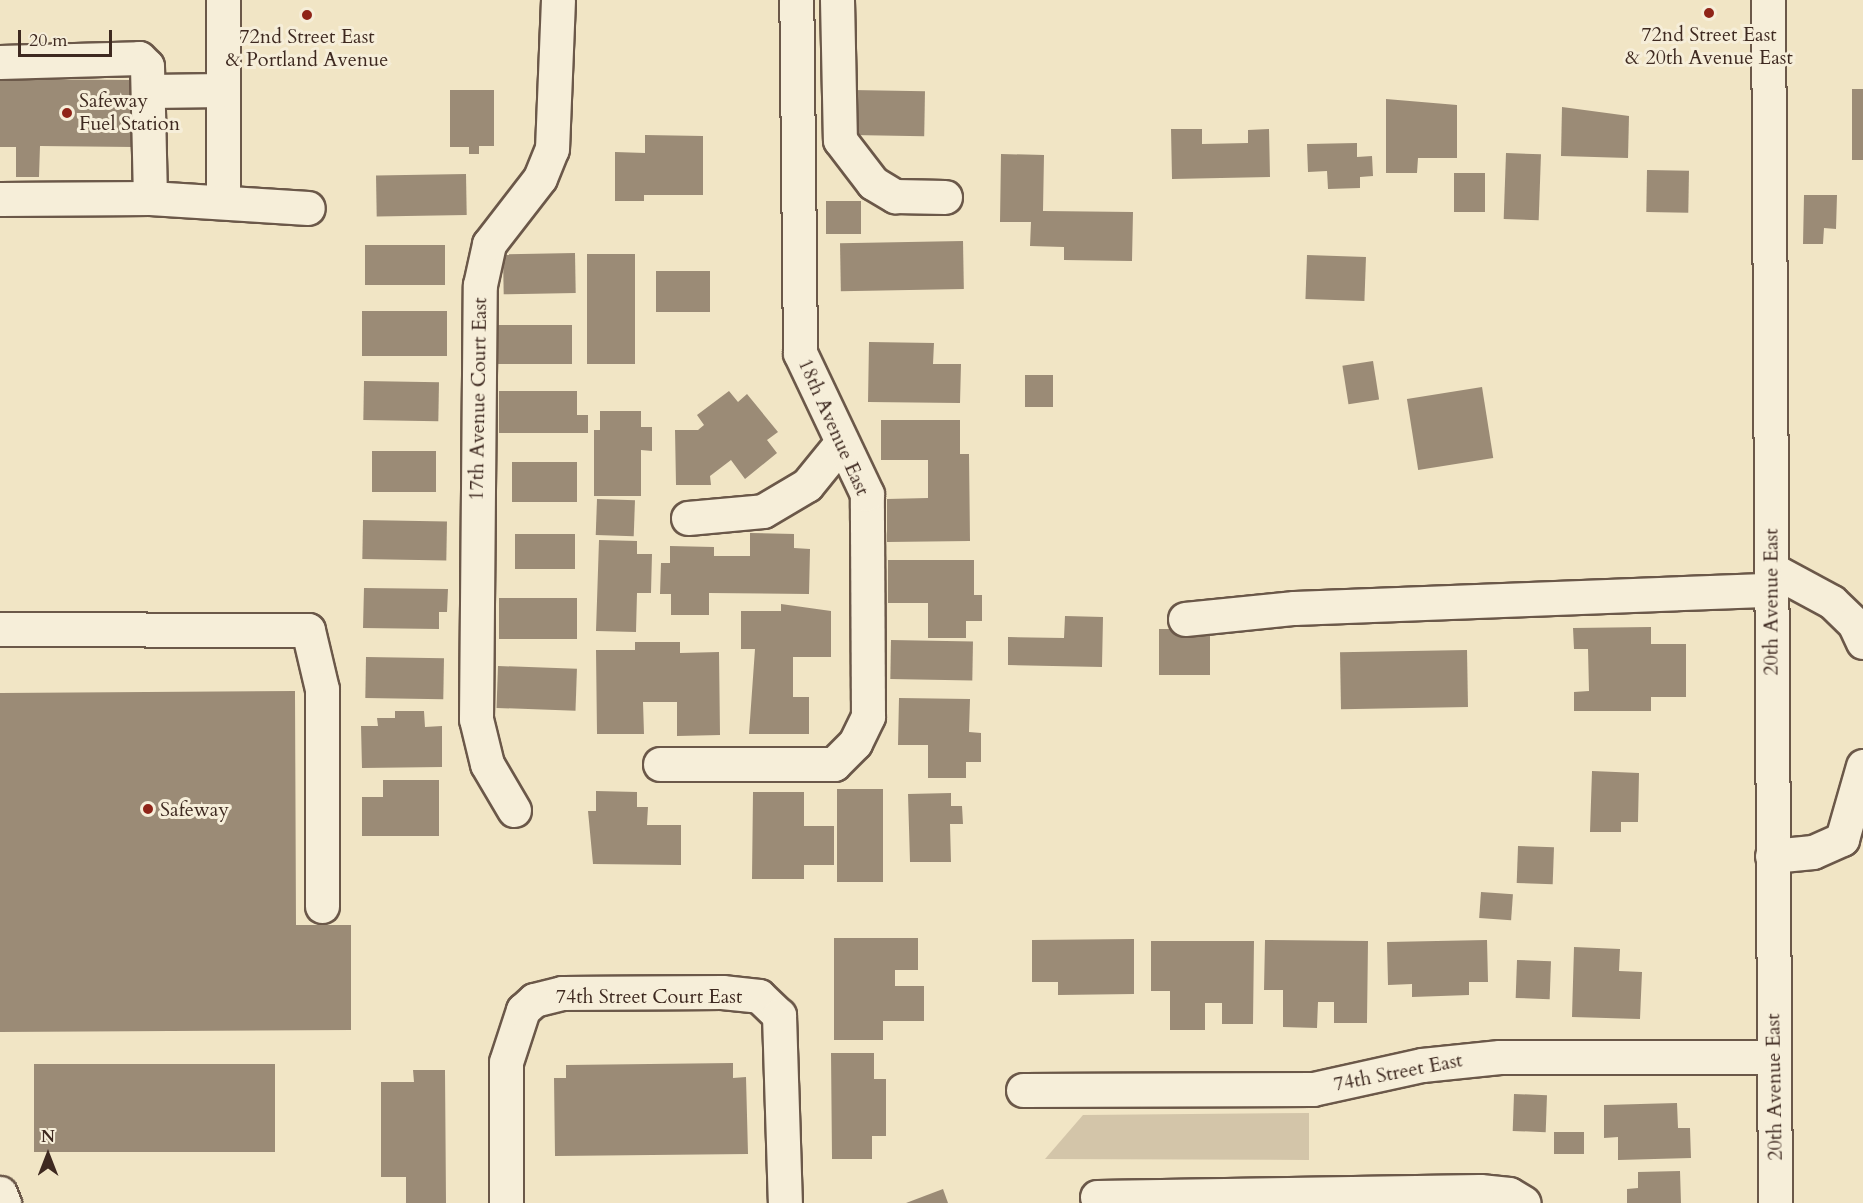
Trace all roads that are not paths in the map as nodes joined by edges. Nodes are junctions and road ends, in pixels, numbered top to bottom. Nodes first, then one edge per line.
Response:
1 (223, 0) edge
2 (558, 0) edge
3 (796, 0) edge
4 (837, 0) edge
5 (1768, 0) edge
6 (0, 62) edge
7 (223, 90) junction
8 (150, 91) junction
9 (945, 197) dead end
10 (150, 198) junction
11 (0, 199) edge
12 (223, 200) junction
13 (308, 208) dead end
14 (841, 443) junction
15 (688, 518) dead end
16 (1771, 580) junction
17 (1185, 619) dead end
18 (0, 628) edge
19 (1863, 642) edge
20 (660, 764) dead end
21 (1863, 766) edge
22 (514, 810) dead end
23 (1772, 856) junction
24 (322, 906) dead end
25 (1773, 1057) junction
26 (1023, 1090) dead end
27 (0, 1193) edge
28 (1097, 1197) dead end
29 (4, 1203) edge
30 (506, 1203) edge
31 (784, 1203) edge
32 (1524, 1203) edge
33 (1775, 1203) edge

1 - 7 street
2 - 22 street, 17th Avenue Court East
3 - 14 street, 18th Avenue East
4 - 9 street
5 - 16 street, 20th Avenue East
6 - 8 street
7 - 8 street
7 - 12 street
8 - 10 street
10 - 11 street
10 - 12 street
12 - 13 street
14 - 15 street
14 - 20 street, 18th Avenue East
16 - 17 street
16 - 19 street
16 - 23 street, 20th Avenue East
18 - 24 street
21 - 23 street
23 - 25 street, 20th Avenue East
25 - 26 street, 74th Street East
25 - 33 street, 20th Avenue East
27 - 29 street
28 - 32 street
30 - 31 street, 74th Street Court East

